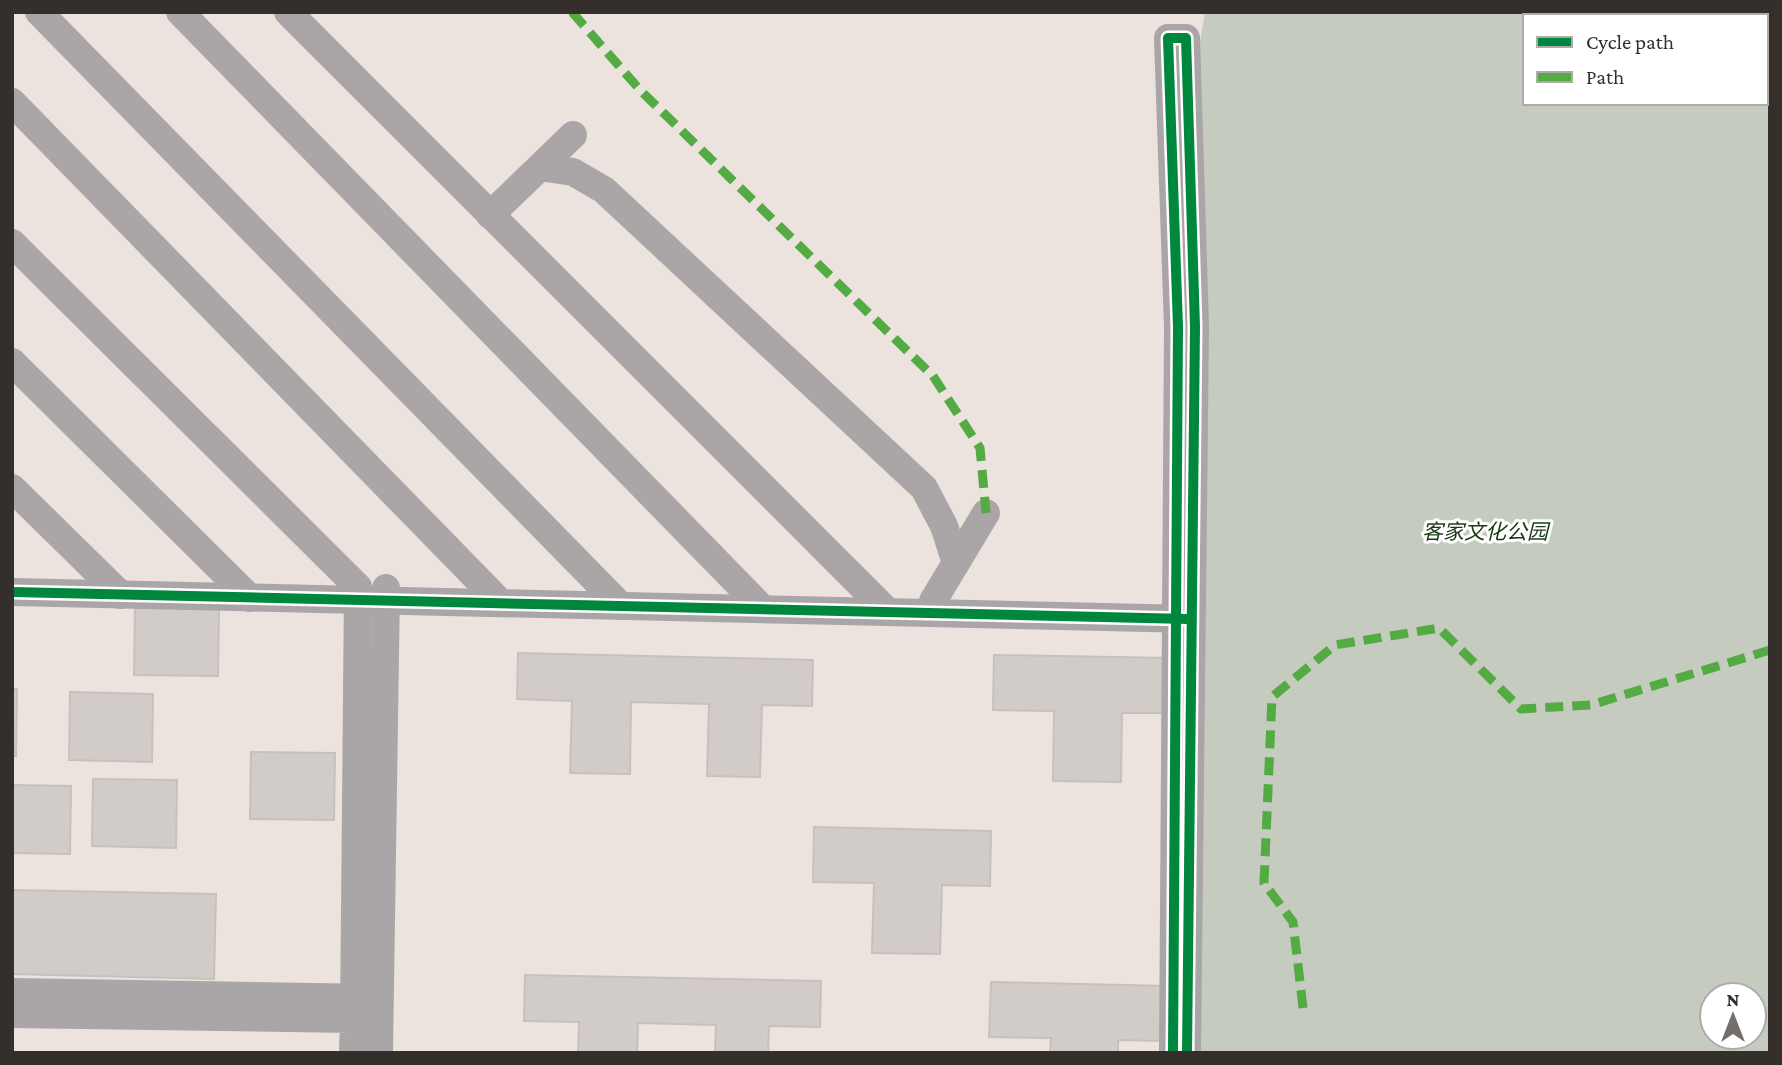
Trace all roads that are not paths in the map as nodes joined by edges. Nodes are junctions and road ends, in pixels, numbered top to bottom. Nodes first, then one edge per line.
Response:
1 (39, 12) edge
2 (180, 12) edge
3 (288, 12) edge
4 (12, 102) edge
5 (573, 135) dead end
6 (540, 167) junction
7 (490, 215) junction
8 (12, 243) edge
9 (12, 362) edge
10 (12, 488) edge
11 (986, 513) dead end
12 (956, 563) junction
13 (12, 580) edge
14 (114, 588) junction
15 (243, 591) junction
16 (12, 592) edge
17 (358, 594) junction
18 (386, 595) junction
19 (494, 597) junction
20 (615, 600) junction
21 (933, 601) junction
22 (757, 603) junction
23 (881, 606) junction
24 (1184, 612) junction
25 (12, 992) edge
26 (367, 1009) junction
27 (12, 1014) edge
28 (353, 1053) edge
29 (379, 1053) edge
30 (1173, 1053) edge
31 (1187, 1053) edge

1 - 20 street
2 - 22 street
3 - 7 street
4 - 19 street
5 - 6 street
6 - 7 street
6 - 12 street
7 - 23 street
8 - 17 street
9 - 15 street
10 - 14 street
11 - 12 street
12 - 21 street
13 - 14 street
14 - 15 street
14 - 16 street
15 - 17 street
17 - 18 street
17 - 26 street
18 - 19 street
18 - 26 street
19 - 20 street
20 - 22 street
21 - 23 street
21 - 24 street
22 - 23 street
23 - 24 street
24 - 24 street
24 - 30 street
24 - 31 street
25 - 26 street
26 - 27 street
26 - 28 street
26 - 29 street

